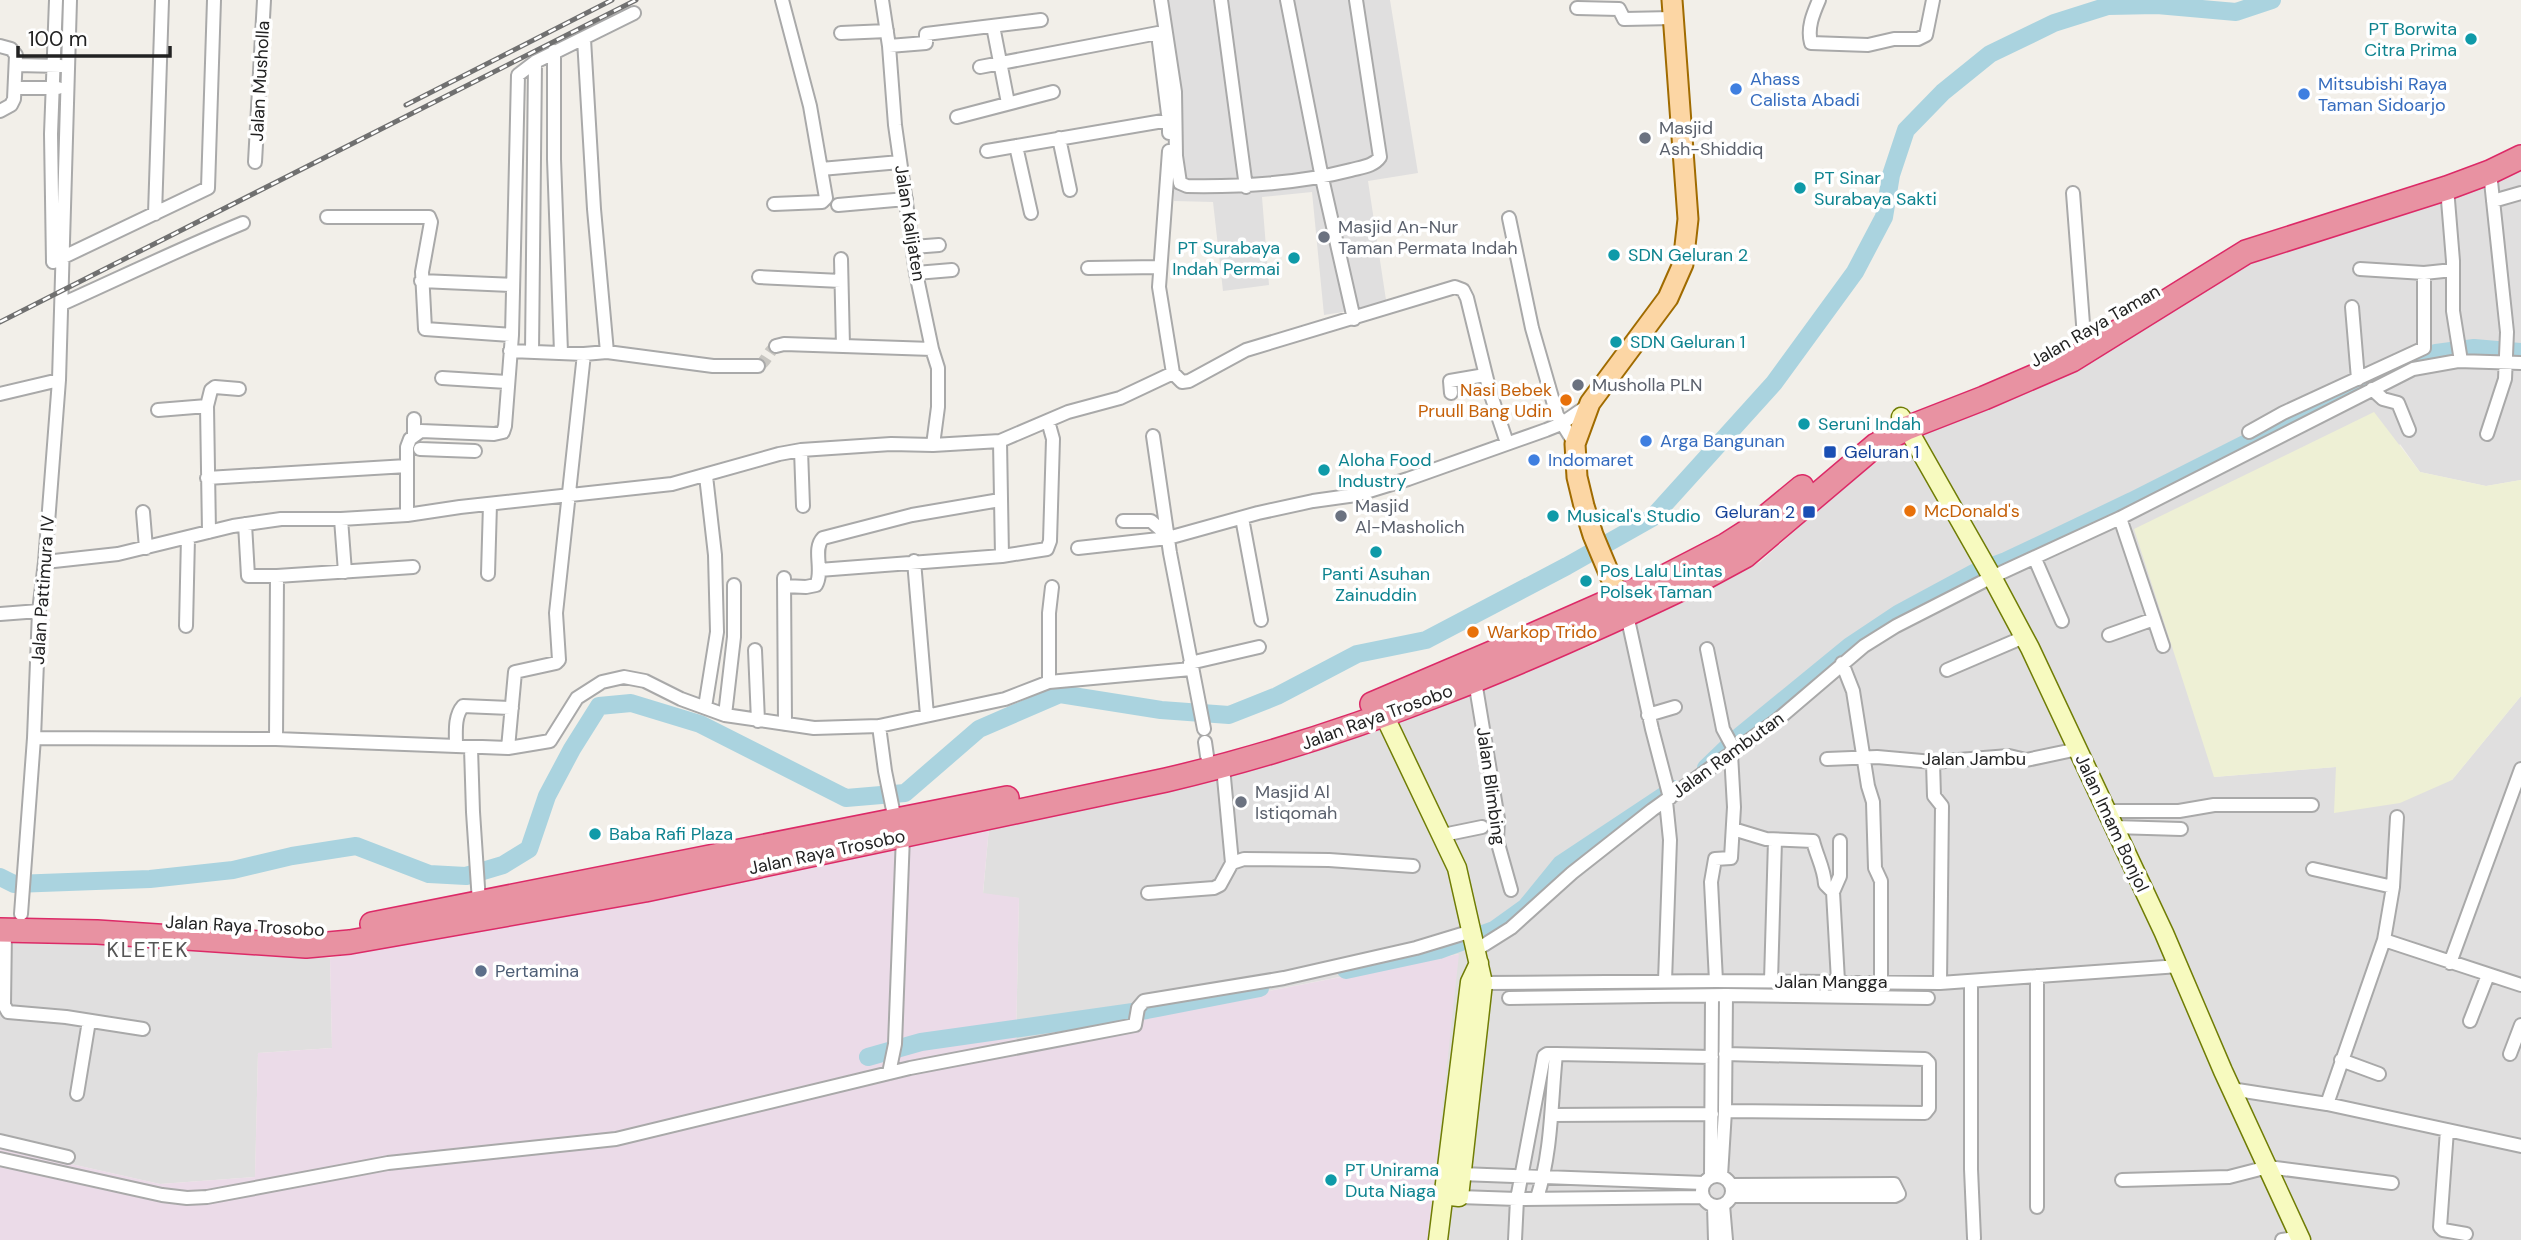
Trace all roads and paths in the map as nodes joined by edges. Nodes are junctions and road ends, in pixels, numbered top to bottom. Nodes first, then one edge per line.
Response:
1 (57, 0) edge
2 (70, 0) edge
3 (162, 0) edge
4 (214, 0) edge
5 (264, 0) edge
6 (782, 0) edge
7 (882, 0) edge
8 (1153, 0) edge
9 (1161, 0) edge
10 (1221, 0) edge
11 (1287, 0) edge
12 (1356, 0) edge
13 (1819, 0) edge
14 (1933, 0) edge
15 (1577, 8) dead end
16 (1672, 9) edge
17 (634, 13) dead end
18 (1041, 20) dead end
19 (993, 26) junction
20 (887, 31) junction
21 (841, 33) dead end
22 (1158, 33) junction
23 (584, 38) junction
24 (0, 46) edge
25 (890, 46) junction
26 (554, 51) junction
27 (535, 62) junction
28 (1000, 63) junction
29 (16, 65) junction
30 (53, 66) junction
31 (69, 66) junction
32 (980, 67) dead end
33 (16, 88) junction
34 (52, 88) junction
35 (69, 89) junction
36 (1053, 92) dead end
37 (1008, 103) junction
38 (0, 111) edge
39 (957, 117) dead end
40 (1169, 120) junction
41 (1059, 138) junction
42 (2521, 140) edge
43 (1016, 146) junction
44 (987, 151) dead end
45 (2521, 157) edge
46 (255, 162) dead end
47 (901, 162) junction
48 (821, 169) junction
49 (58, 171) junction
50 (2490, 172) junction
51 (1322, 178) junction
52 (1246, 187) junction
53 (2446, 188) junction
54 (1070, 190) dead end
55 (2073, 192) dead end
56 (2521, 193) edge
57 (906, 199) junction
58 (2493, 201) junction
59 (774, 204) dead end
60 (838, 205) dead end
61 (1031, 213) dead end
62 (155, 214) junction
63 (327, 217) dead end
64 (1509, 218) dead end
65 (243, 223) dead end
66 (939, 245) dead end
67 (913, 247) junction
68 (841, 259) dead end
69 (59, 263) junction
70 (1160, 267) junction
71 (1088, 268) dead end
72 (952, 270) dead end
73 (2360, 270) dead end
74 (2453, 270) junction
75 (916, 273) junction
76 (2424, 273) junction
77 (759, 276) dead end
78 (841, 281) junction
79 (421, 282) junction
80 (513, 285) junction
81 (62, 304) junction
82 (2352, 307) dead end
83 (1354, 319) junction
84 (512, 335) junction
85 (2084, 337) junction
86 (776, 346) dead end
87 (843, 346) junction
88 (932, 349) junction
89 (510, 351) junction
90 (533, 352) junction
91 (561, 352) junction
92 (607, 352) junction
93 (584, 354) junction
94 (2460, 354) junction
95 (2507, 354) junction
96 (2521, 363) edge
97 (758, 366) dead end
98 (1173, 373) junction
99 (1485, 375) junction
100 (442, 378) dead end
101 (2358, 379) junction
102 (59, 380) junction
103 (507, 382) junction
104 (239, 388) dead end
105 (2372, 388) junction
106 (1451, 393) dead end
107 (0, 394) edge
108 (1590, 403) junction
109 (207, 406) junction
110 (2317, 406) junction
111 (158, 410) dead end
112 (1058, 417) junction
113 (414, 419) dead end
114 (1904, 422) junction
115 (1562, 424) junction
116 (2409, 430) dead end
117 (430, 431) junction
118 (2249, 432) dead end
119 (414, 434) junction
120 (2487, 434) dead end
121 (1153, 436) dead end
122 (1000, 441) junction
123 (1507, 443) junction
124 (1576, 444) junction
125 (933, 445) junction
126 (420, 449) junction
127 (801, 450) junction
128 (475, 451) dead end
129 (407, 461) junction
130 (706, 476) junction
131 (207, 478) junction
132 (567, 496) junction
133 (1000, 500) junction
134 (490, 504) junction
135 (803, 506) dead end
136 (143, 512) dead end
137 (407, 515) junction
138 (1242, 518) junction
139 (2120, 518) junction
140 (341, 519) junction
141 (1123, 521) dead end
142 (245, 524) junction
143 (209, 532) junction
144 (188, 537) junction
145 (1168, 537) junction
146 (146, 548) junction
147 (1079, 548) dead end
148 (1002, 555) junction
149 (2035, 559) junction
150 (914, 561) junction
151 (46, 562) junction
152 (413, 567) dead end
153 (819, 570) junction
154 (1988, 570) junction
155 (345, 572) junction
156 (488, 575) dead end
157 (277, 576) junction
158 (734, 585) dead end
159 (1052, 587) dead end
160 (1623, 606) junction
161 (38, 611) junction
162 (0, 614) edge
163 (2154, 619) junction
164 (1261, 621) dead end
165 (2062, 621) dead end
166 (186, 626) dead end
167 (2109, 635) dead end
168 (2024, 637) junction
169 (2163, 646) dead end
170 (1259, 647) dead end
171 (1707, 649) dead end
172 (755, 650) dead end
173 (1842, 663) junction
174 (1191, 666) junction
175 (1948, 670) dead end
176 (1054, 681) junction
177 (1475, 681) junction
178 (705, 707) junction
179 (1675, 707) dead end
180 (512, 708) junction
181 (725, 715) junction
182 (928, 715) junction
183 (1384, 715) junction
184 (1648, 715) junction
185 (758, 721) junction
186 (785, 724) junction
187 (879, 726) junction
188 (34, 738) junction
189 (276, 739) junction
190 (1209, 744) junction
191 (456, 746) junction
192 (471, 747) junction
193 (508, 748) junction
194 (1731, 748) junction
195 (2078, 749) junction
196 (1865, 757) junction
197 (1827, 758) dead end
198 (1933, 762) junction
199 (2521, 769) edge
200 (1668, 795) junction
201 (2312, 805) dead end
202 (2397, 817) dead end
203 (2110, 819) junction
204 (897, 821) junction
205 (1482, 827) dead end
206 (1732, 829) junction
207 (2180, 829) dead end
208 (1443, 835) junction
209 (1775, 840) junction
210 (1840, 841) dead end
211 (1232, 863) junction
212 (1413, 866) dead end
213 (2313, 869) dead end
214 (634, 882) junction
215 (2393, 887) junction
216 (1511, 890) dead end
217 (1833, 892) junction
218 (1148, 893) dead end
219 (479, 895) junction
220 (10, 917) edge
221 (2384, 940) junction
222 (1475, 944) junction
223 (2450, 963) junction
224 (2179, 966) junction
225 (2488, 975) junction
226 (2037, 976) junction
227 (1665, 981) junction
228 (1716, 981) junction
229 (1771, 981) junction
230 (1838, 981) junction
231 (1971, 981) junction
232 (1881, 982) junction
233 (1940, 983) junction
234 (1483, 984) junction
235 (2521, 985) edge
236 (1719, 996) junction
237 (1509, 998) dead end
238 (1928, 998) dead end
239 (89, 1021) junction
240 (2470, 1021) dead end
241 (2521, 1025) edge
242 (143, 1029) dead end
243 (1556, 1054) junction
244 (1726, 1054) junction
245 (2510, 1054) dead end
246 (1712, 1056) junction
247 (2341, 1060) junction
248 (890, 1073) junction
249 (2379, 1074) dead end
250 (2231, 1089) junction
251 (77, 1094) dead end
252 (2327, 1104) junction
253 (1719, 1112) junction
254 (1552, 1115) junction
255 (2447, 1130) junction
256 (0, 1141) edge
257 (2521, 1146) edge
258 (68, 1157) dead end
259 (37, 1158) junction
260 (0, 1159) edge
261 (2268, 1167) junction
262 (1453, 1173) junction
263 (1522, 1178) junction
264 (1543, 1178) junction
265 (1712, 1178) junction
266 (2122, 1180) dead end
267 (2392, 1183) dead end
268 (1451, 1196) junction
269 (1703, 1197) junction
270 (1537, 1198) junction
271 (1725, 1198) junction
272 (1517, 1199) junction
273 (2037, 1207) dead end
274 (2466, 1234) dead end
275 (1974, 1238) edge
276 (2295, 1239) edge
277 (1438, 1240) edge
278 (1515, 1240) edge
279 (1715, 1240) edge
280 (1726, 1240) edge

1 - 30 street
2 - 31 street
3 - 62 street
4 - 62 street
5 - 46 street, Jalan Musholla
6 - 48 street
7 - 20 street, Jalan Kalijaten
8 - 22 street
9 - 52 street
10 - 52 street
11 - 51 street
12 - 51 street
13 - 14 street
15 - 16 street
16 - 108 main road
17 - 23 street
18 - 19 street
19 - 25 street
19 - 28 street
20 - 21 street
20 - 25 street, Jalan Kalijaten
22 - 28 street
22 - 40 street
23 - 26 street
23 - 92 street
24 - 29 street
25 - 47 street, Jalan Kalijaten
26 - 27 street
26 - 91 street
27 - 80 street
27 - 90 street
28 - 32 street
28 - 37 street
29 - 30 street
29 - 33 street
30 - 31 street
30 - 34 street
31 - 35 street
33 - 34 street
33 - 38 street
34 - 35 street
34 - 49 street
35 - 49 street
36 - 37 street
37 - 39 street
40 - 41 street
40 - 70 street
41 - 43 street
41 - 54 street
42 - 85 highway, Jalan Raya Taman
43 - 44 street
43 - 61 street
45 - 50 highway, Jalan Raya Taman
47 - 48 street
47 - 57 street, Jalan Kalijaten
48 - 59 street
49 - 69 street, Jalan Pattimura IV
50 - 53 highway, Jalan Raya Taman
50 - 58 street
51 - 52 street
51 - 83 street
53 - 74 street
53 - 114 highway, Jalan Raya Taman
55 - 85 street
56 - 58 street
57 - 60 street
57 - 67 street, Jalan Kalijaten
58 - 95 street
62 - 69 street
63 - 79 street
64 - 115 street
65 - 81 street
66 - 67 street
67 - 75 street, Jalan Kalijaten
68 - 78 street
69 - 81 street, Jalan Pattimura IV
70 - 71 street
70 - 98 street
72 - 75 street
73 - 76 street
74 - 76 street
74 - 94 street
75 - 88 street, Jalan Kalijaten
76 - 101 street
77 - 78 street
78 - 87 street
79 - 80 street
79 - 84 street
80 - 84 street
81 - 102 street, Jalan Pattimura IV
82 - 101 street
83 - 98 street
83 - 99 street
84 - 89 street
85 - 114 highway, Jalan Raya Taman
86 - 87 street
87 - 88 street
88 - 125 street, Jalan Kalijaten
89 - 90 street
89 - 103 street
90 - 91 street
91 - 93 street
92 - 93 street
92 - 97 street
93 - 132 street
94 - 95 street
94 - 105 street
95 - 96 street
95 - 120 street
98 - 112 street
99 - 106 street
99 - 123 street
100 - 103 street
101 - 110 street
102 - 107 street
102 - 151 street, Jalan Pattimura IV
103 - 117 street
104 - 109 street
105 - 110 street
105 - 116 street
108 - 115 street
108 - 124 main road
109 - 111 street
109 - 131 street
110 - 118 street
110 - 139 street, Jalan Rambutan
112 - 122 street
112 - 148 street
113 - 119 street
114 - 154 street, Jalan Imam Bonjol
114 - 160 highway, Jalan Raya Taman
115 - 123 street
115 - 124 street
117 - 119 street
117 - 126 street
119 - 129 street
121 - 145 street
122 - 125 street
122 - 133 street
123 - 138 street
124 - 160 main road
125 - 127 street
126 - 128 street
126 - 129 street
127 - 130 street
127 - 135 street
129 - 131 street
129 - 137 street
130 - 132 street
130 - 178 street
131 - 143 street
132 - 134 street
132 - 180 street
133 - 148 street
133 - 153 street
134 - 137 street
134 - 156 street
136 - 146 street
137 - 140 street
138 - 145 street
138 - 164 street
139 - 149 street, Jalan Rambutan
139 - 163 street
140 - 142 street
140 - 155 street
141 - 145 street
142 - 143 street
142 - 157 street
143 - 144 street
144 - 146 street
144 - 166 street
145 - 147 street
145 - 174 street
146 - 151 street
148 - 150 street
149 - 154 street, Jalan Rambutan
149 - 165 street
150 - 153 street
150 - 182 street
151 - 161 street, Jalan Pattimura IV
152 - 155 street
153 - 186 street
154 - 168 street, Jalan Imam Bonjol
154 - 173 street, Jalan Rambutan
155 - 157 street
157 - 189 street
158 - 181 street
159 - 176 street
160 - 177 highway, Jalan Raya Trosobo
160 - 184 street
160 - 190 highway, Jalan Raya Trosobo
161 - 162 street
161 - 188 street, Jalan Pattimura IV
163 - 167 street
163 - 169 street
168 - 175 street
168 - 195 street, Jalan Imam Bonjol
170 - 174 street
171 - 194 street
172 - 185 street
173 - 194 street, Jalan Rambutan
173 - 196 street
174 - 176 street
174 - 190 street
176 - 182 street
177 - 183 highway, Jalan Raya Trosobo
177 - 216 street, Jalan Blimbing
178 - 181 street
178 - 193 street
179 - 184 street
180 - 191 street
180 - 193 street
181 - 185 street
182 - 187 street
183 - 190 highway, Jalan Raya Trosobo
183 - 208 street
184 - 200 street
185 - 186 street
186 - 187 street
187 - 204 street
188 - 189 street
188 - 220 street, Jalan Pattimura IV
189 - 191 street
190 - 204 highway, Jalan Raya Trosobo
190 - 211 street
191 - 192 street
192 - 193 street
192 - 219 street
194 - 200 street, Jalan Rambutan
194 - 206 street
195 - 198 street, Jalan Jambu
195 - 203 street, Jalan Imam Bonjol
196 - 197 street, Jalan Jambu
196 - 198 street, Jalan Jambu
196 - 232 street
198 - 233 street
199 - 223 street
200 - 222 street, Jalan Rambutan
200 - 227 street
201 - 203 street
202 - 215 street
203 - 207 street
203 - 224 street, Jalan Imam Bonjol
204 - 214 highway, Jalan Raya Trosobo
204 - 248 street
205 - 208 street
206 - 209 street
206 - 228 street
208 - 222 street
209 - 217 street
209 - 229 street
210 - 217 street
211 - 212 street
211 - 218 street
213 - 215 street
214 - 219 highway, Jalan Raya Trosobo
214 - 220 highway, Jalan Raya Trosobo
215 - 221 street
217 - 230 street
219 - 220 highway, Jalan Raya Trosobo
220 - 239 street, Jalan Pattimura IV
221 - 223 street
221 - 247 street
222 - 234 street
222 - 248 street, Jalan Rambutan
222 - 262 street
223 - 225 street
224 - 226 street, Jalan Mangga
224 - 250 street, Jalan Imam Bonjol
225 - 235 street
225 - 240 street
226 - 231 street, Jalan Mangga
226 - 273 street
227 - 228 street, Jalan Mangga
227 - 234 street, Jalan Mangga
228 - 229 street, Jalan Mangga
229 - 230 street, Jalan Mangga
230 - 232 street, Jalan Mangga
231 - 233 street, Jalan Mangga
231 - 275 street
232 - 233 street, Jalan Mangga
234 - 262 street
236 - 237 street
236 - 238 street
236 - 244 street
236 - 246 street
239 - 242 street
239 - 251 street
241 - 245 street
243 - 246 street
243 - 254 street
243 - 263 street
244 - 253 street
244 - 253 street
246 - 253 street
247 - 249 street
247 - 252 street
248 - 259 street
250 - 252 street
250 - 261 street, Jalan Imam Bonjol
252 - 255 street
253 - 254 street
253 - 265 street
254 - 264 street
255 - 257 street
255 - 274 street
256 - 259 street
258 - 259 street
259 - 260 street
261 - 266 street
261 - 267 street
261 - 276 street, Jalan Imam Bonjol
262 - 263 street
262 - 268 street
263 - 264 street
263 - 272 street
264 - 265 street
264 - 270 street
265 - 269 street
265 - 271 street
268 - 272 street
268 - 277 street
269 - 270 street
269 - 271 street
270 - 272 street
271 - 271 street
271 - 279 street
271 - 280 street
272 - 278 street

